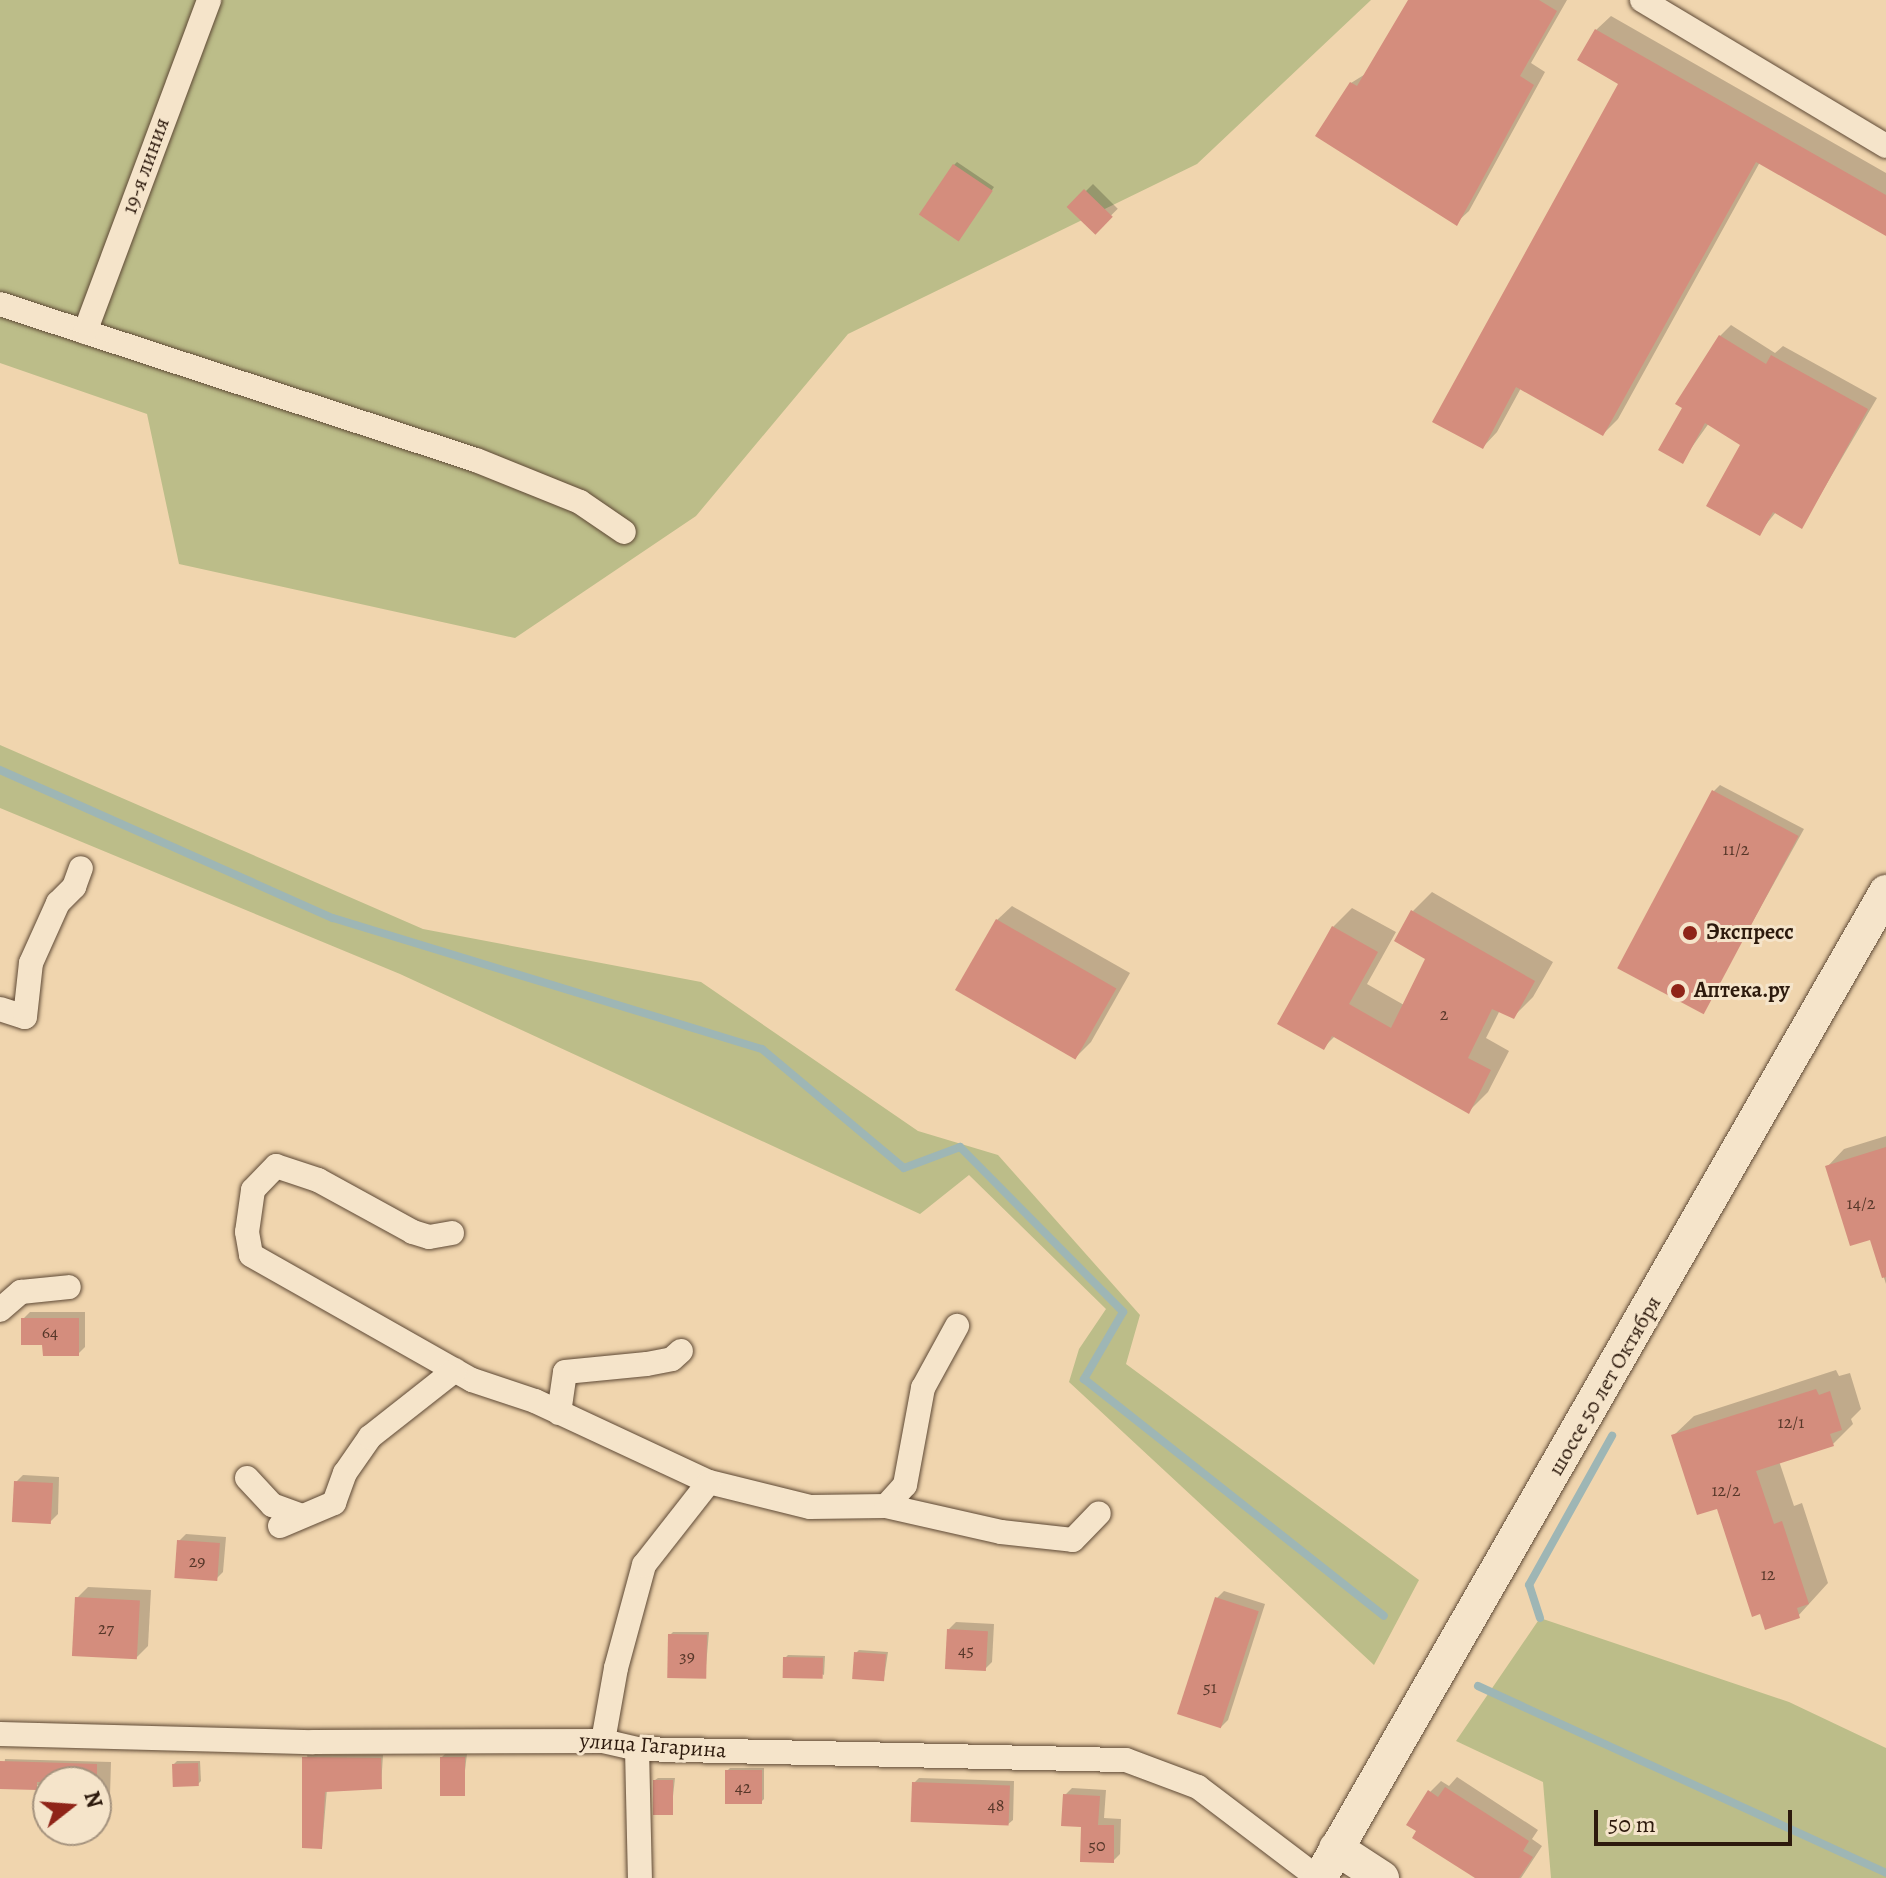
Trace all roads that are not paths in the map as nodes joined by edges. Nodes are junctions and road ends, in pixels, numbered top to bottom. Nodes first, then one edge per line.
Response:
1 (209, 0) edge
2 (1642, 0) edge
3 (1886, 146) edge
4 (0, 304) edge
5 (85, 332) junction
6 (624, 532) dead end
7 (81, 868) dead end
8 (1886, 892) edge
9 (0, 1009) edge
10 (452, 1233) dead end
11 (69, 1287) dead end
12 (0, 1310) edge
13 (957, 1326) dead end
14 (681, 1351) dead end
15 (455, 1370) junction
16 (559, 1413) junction
17 (247, 1478) dead end
18 (709, 1482) junction
19 (886, 1506) junction
20 (1099, 1513) dead end
21 (0, 1734) edge
22 (603, 1741) junction
23 (637, 1749) junction
24 (1336, 1848) junction
25 (640, 1878) edge
26 (1319, 1878) edge
27 (1382, 1878) edge

1 - 5 street, 19-я линия
2 - 3 street
4 - 5 street
5 - 6 street
7 - 9 street
8 - 24 street, шоссе 50 лет Октября
10 - 15 street
11 - 12 street
13 - 19 street
14 - 16 street
15 - 16 street
15 - 17 street
16 - 18 street
18 - 19 street
18 - 22 street
19 - 20 street
21 - 22 street, улица Гагарина
22 - 23 street, улица Гагарина
23 - 25 street
23 - 26 street, улица Гагарина
24 - 26 street, шоссе 50 лет Октября
24 - 27 street

